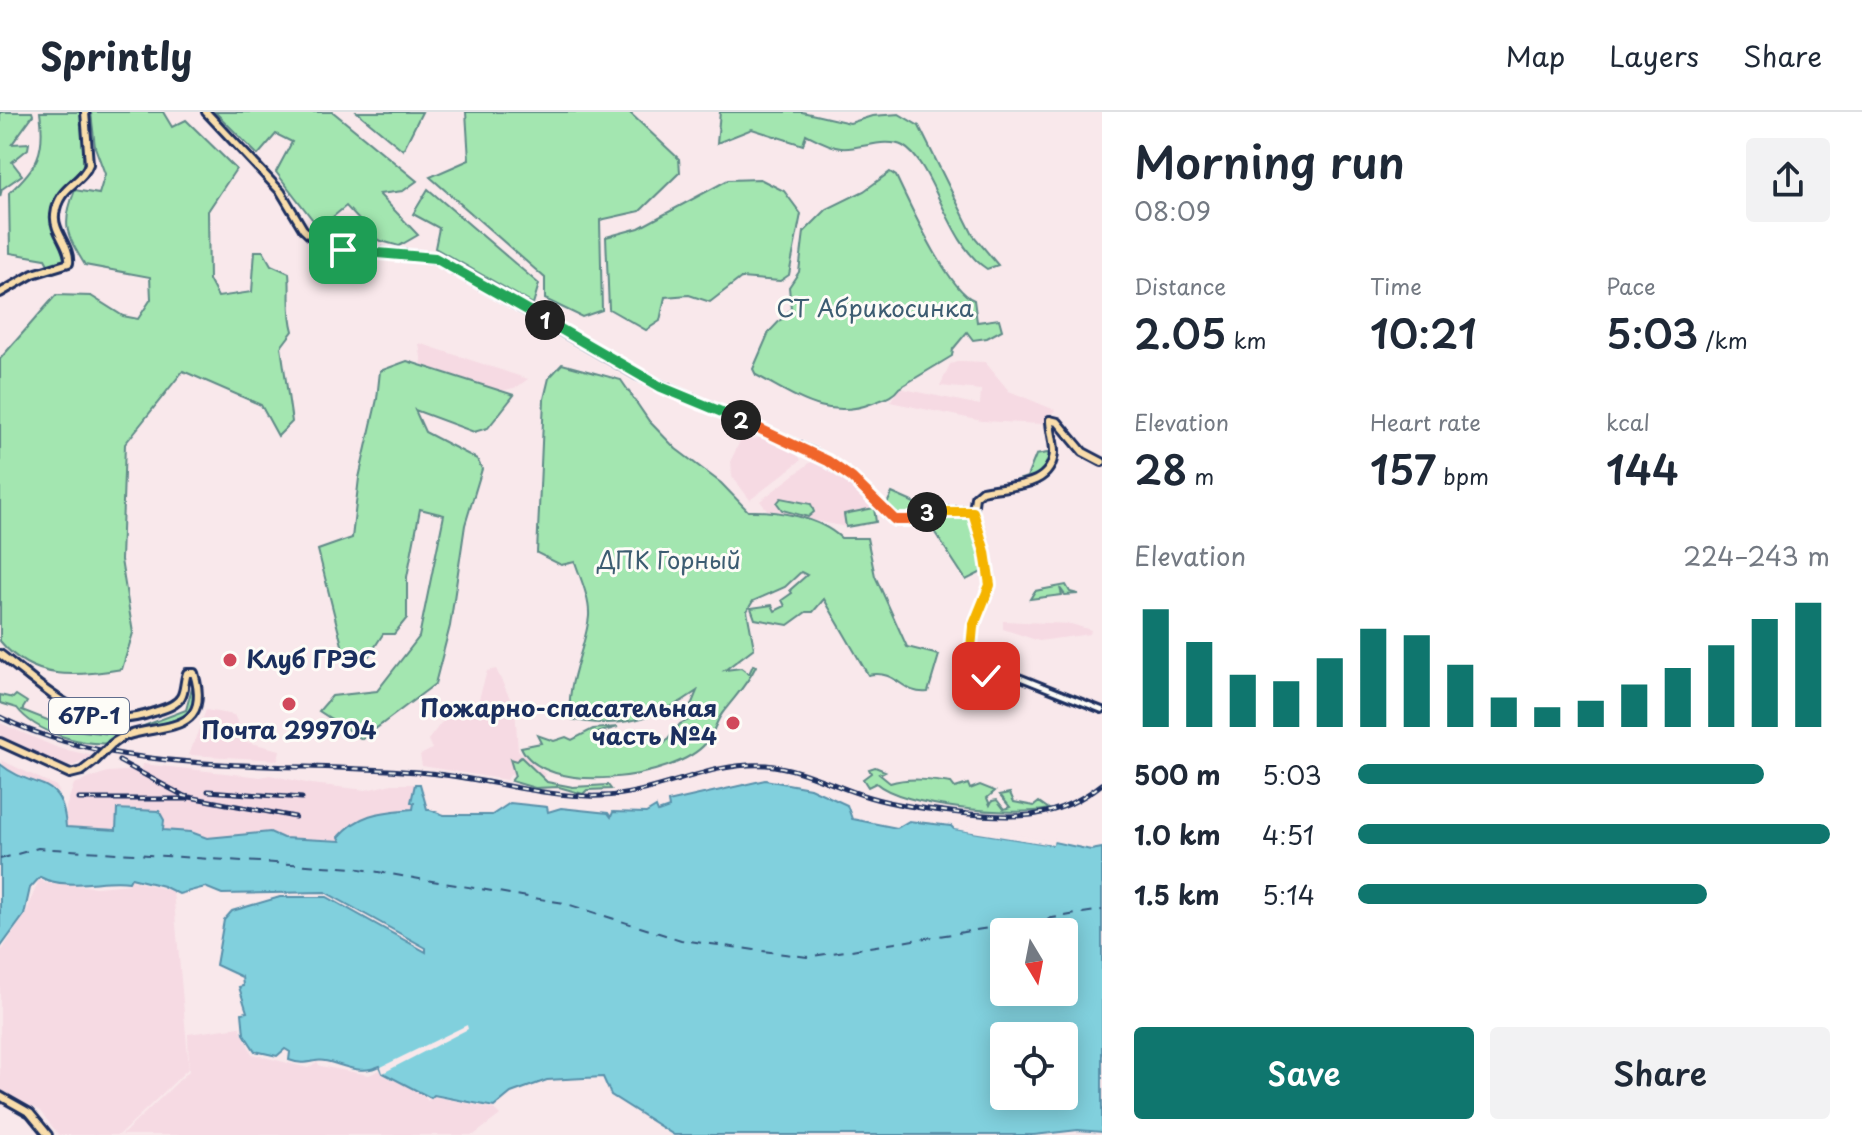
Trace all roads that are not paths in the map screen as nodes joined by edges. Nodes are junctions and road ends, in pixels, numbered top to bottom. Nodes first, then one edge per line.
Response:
1 (85, 112) edge
2 (206, 112) edge
3 (0, 293) edge
4 (1102, 462) edge
5 (973, 512) junction
6 (0, 654) edge
7 (1102, 710) edge
8 (0, 742) edge
9 (0, 1096) edge
10 (48, 1135) edge

1 - 3 main road
2 - 5 main road
4 - 5 main road
5 - 7 street
6 - 8 main road, 67Р-1, bridge
9 - 10 main road

